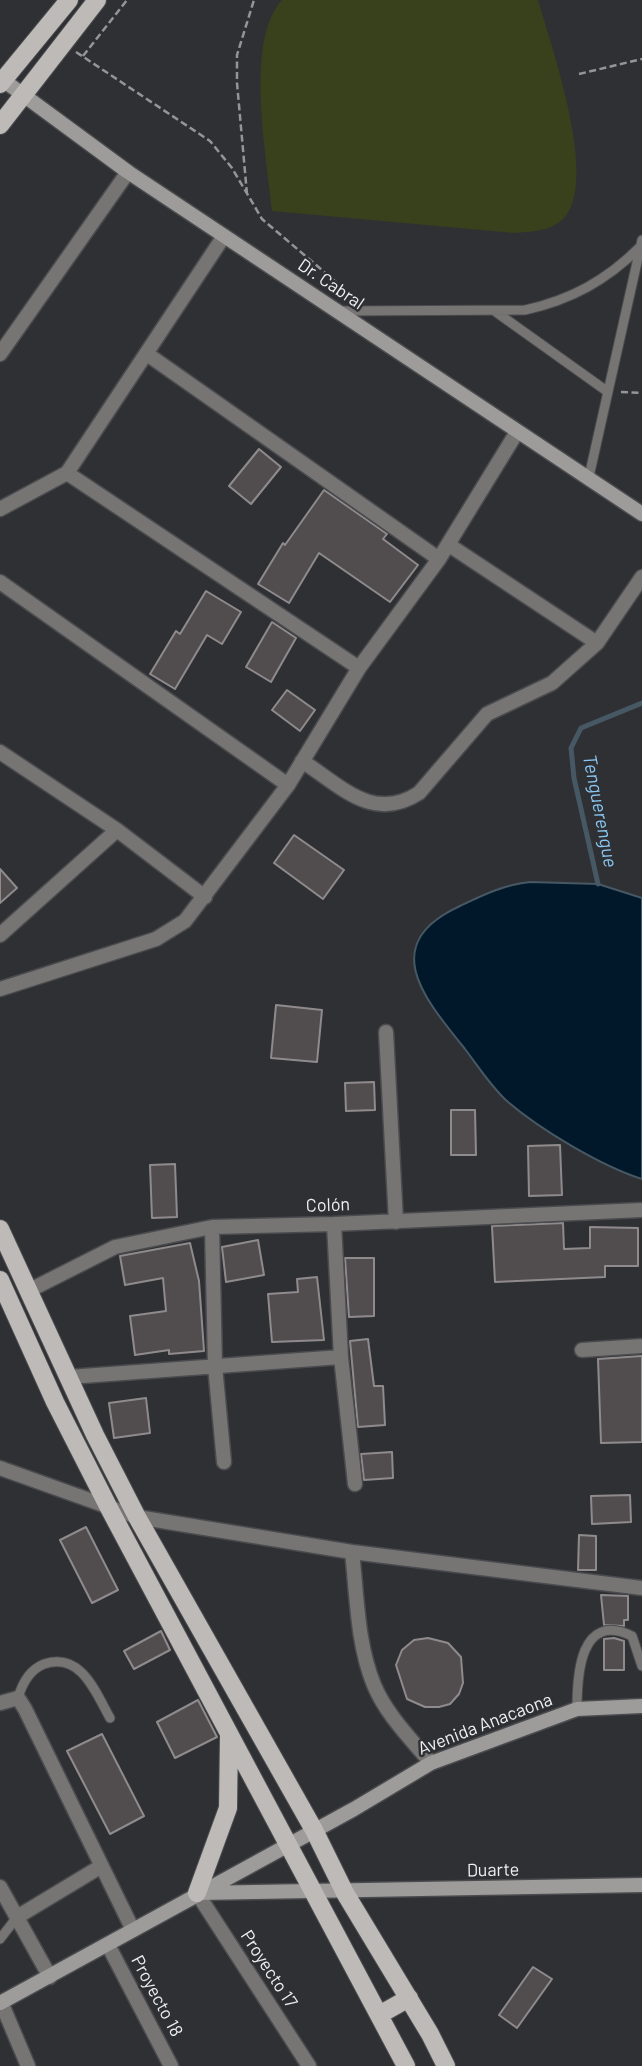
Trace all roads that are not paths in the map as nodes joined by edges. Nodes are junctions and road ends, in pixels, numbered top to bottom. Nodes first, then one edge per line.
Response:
1 (69, 0) edge
2 (97, 0) edge
3 (1, 81) edge
4 (22, 93) junction
5 (0, 125) edge
6 (128, 172) junction
7 (224, 236) junction
8 (641, 244) edge
9 (336, 311) junction
10 (496, 312) junction
11 (0, 354) edge
12 (147, 354) junction
13 (608, 392) junction
14 (517, 432) junction
15 (67, 473) junction
16 (588, 481) junction
17 (0, 509) edge
18 (642, 514) edge
19 (449, 545) junction
20 (439, 559) junction
21 (642, 577) edge
22 (0, 582) edge
23 (597, 643) junction
24 (359, 668) junction
25 (4, 760) edge
26 (303, 761) junction
27 (288, 785) junction
28 (117, 830) junction
29 (205, 897) junction
30 (0, 935) edge
31 (0, 989) edge
32 (386, 1032) dead end
33 (642, 1210) edge
34 (396, 1222) junction
35 (334, 1224) junction
36 (212, 1227) junction
37 (0, 1229) edge
38 (0, 1280) edge
39 (28, 1291) junction
40 (642, 1346) edge
41 (582, 1350) dead end
42 (341, 1357) junction
43 (215, 1366) junction
44 (69, 1377) junction
45 (224, 1462) dead end
46 (0, 1468) edge
47 (355, 1484) dead end
48 (109, 1508) junction
49 (137, 1517) junction
50 (352, 1552) junction
51 (642, 1588) edge
52 (642, 1667) edge
53 (18, 1698) junction
54 (0, 1703) edge
55 (642, 1706) edge
56 (577, 1709) junction
57 (110, 1718) dead end
58 (229, 1734) junction
59 (430, 1763) junction
60 (314, 1830) junction
61 (288, 1844) junction
62 (100, 1867) junction
63 (642, 1885) edge
64 (0, 1887) edge
65 (313, 1892) junction
66 (197, 1893) junction
67 (345, 1893) junction
68 (17, 1917) junction
69 (133, 1930) junction
70 (0, 1939) edge
71 (108, 1945) junction
72 (50, 1977) junction
73 (409, 1998) junction
74 (1, 2002) edge
75 (379, 2015) junction
76 (29, 2066) edge
77 (172, 2066) edge
78 (309, 2066) edge
79 (406, 2066) edge
80 (446, 2066) edge

1 - 3 main road
2 - 4 main road
3 - 4 main road, Dr. Cabral
4 - 5 main road
4 - 6 main road, Dr. Cabral
6 - 7 main road, Dr. Cabral
6 - 11 street
7 - 9 main road, Dr. Cabral
7 - 12 street
8 - 10 lane
8 - 13 lane
9 - 10 lane
9 - 14 main road, Dr. Cabral
10 - 13 lane
12 - 15 street
12 - 20 street
13 - 16 lane
14 - 16 main road, Dr. Cabral
14 - 19 street
15 - 17 street
15 - 24 street
16 - 18 main road, Dr. Cabral
19 - 20 street
19 - 23 street
20 - 24 street
21 - 23 street
22 - 27 street
23 - 26 street
24 - 26 street
25 - 28 street
26 - 27 street
27 - 29 street
28 - 29 street
28 - 30 street
29 - 31 street
32 - 34 street
33 - 34 street, Colón
34 - 35 street, Colón
35 - 36 street, Colón
35 - 42 street
36 - 39 street, Colón
36 - 43 street
37 - 39 main road
38 - 48 main road
39 - 44 main road
40 - 41 street
42 - 43 street
42 - 47 street
43 - 44 street
43 - 45 street
44 - 49 main road
46 - 48 street
48 - 49 street
48 - 58 main road
49 - 50 street
49 - 60 main road
50 - 51 street
50 - 59 street
52 - 56 lane
53 - 54 street
53 - 57 lane
53 - 62 street
55 - 56 main road, Avenida Anacaona
56 - 59 main road, Avenida Anacaona
58 - 61 main road
58 - 66 main road
59 - 60 main road, Avenida Anacaona
60 - 61 main road, Avenida Anacaona
60 - 67 main road
61 - 65 main road
61 - 66 main road, Avenida Anacaona
62 - 68 street
62 - 69 street
63 - 67 main road, Duarte
64 - 68 street
65 - 66 main road, Duarte
65 - 67 main road, Duarte
65 - 75 main road
66 - 69 main road, Avenida Anacaona
66 - 78 street, Proyecto 17
67 - 73 main road
68 - 70 lane
68 - 72 street
69 - 71 main road, Avenida Anacaona
71 - 72 main road, Avenida Anacaona
71 - 77 street, Proyecto 18
72 - 74 main road, Avenida Anacaona
73 - 75 main road
73 - 80 main road
74 - 76 street
75 - 79 main road

